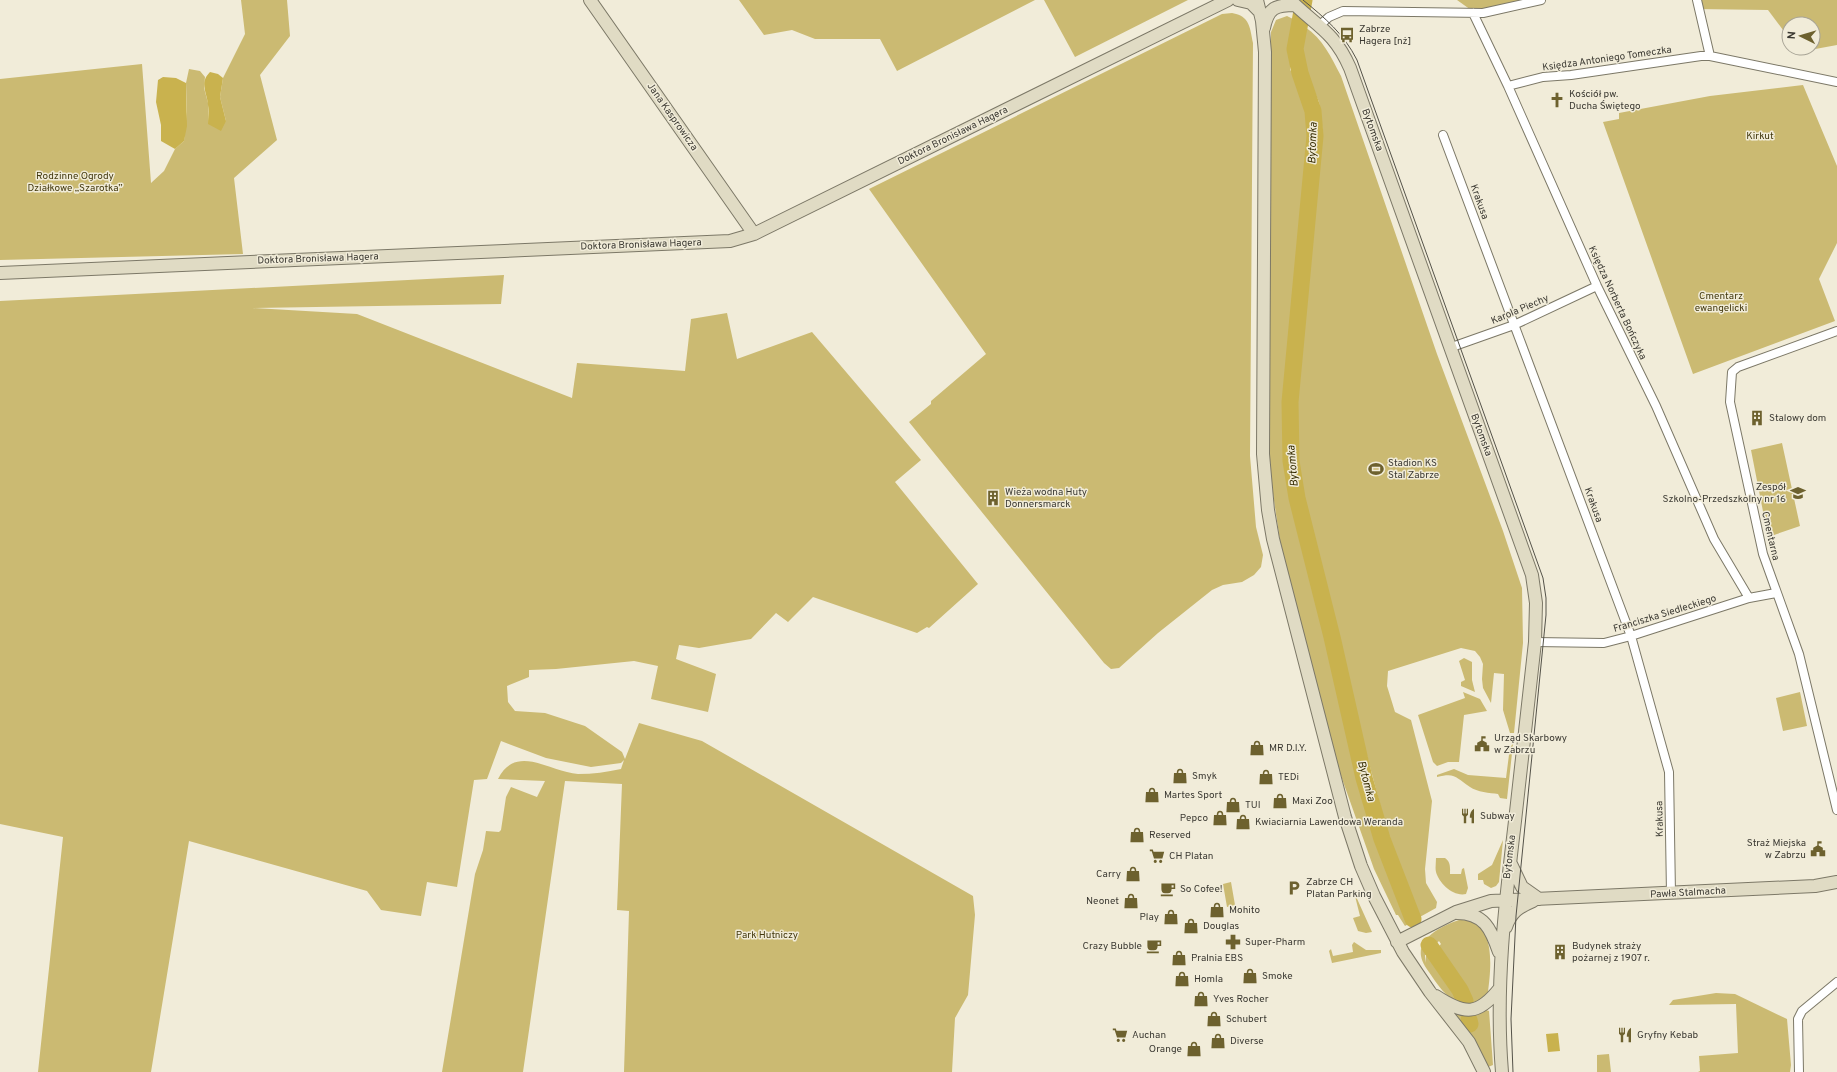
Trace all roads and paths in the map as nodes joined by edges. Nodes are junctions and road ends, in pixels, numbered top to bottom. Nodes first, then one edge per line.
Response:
1 (590, 0) edge
2 (1228, 0) edge
3 (1238, 0) edge
4 (1257, 0) edge
5 (1541, 0) edge
6 (1697, 0) edge
7 (1293, 2) edge
8 (1260, 12) junction
9 (1473, 13) junction
10 (1318, 23) junction
11 (1263, 29) junction
12 (1710, 56) junction
13 (1837, 82) edge
14 (1508, 86) junction
15 (1443, 135) dead end
16 (754, 234) junction
17 (0, 273) edge
18 (1597, 286) junction
19 (1514, 325) junction
20 (1837, 331) edge
21 (1449, 348) junction
22 (1776, 593) junction
23 (1750, 598) junction
24 (1631, 636) junction
25 (1535, 642) junction
26 (1837, 810) edge
27 (1510, 860) junction
28 (1837, 882) edge
29 (1671, 894) junction
30 (1539, 899) junction
31 (1505, 900) junction
32 (1456, 912) junction
33 (1397, 942) junction
34 (1500, 957) junction
35 (1837, 982) edge
36 (1500, 988) junction
37 (1430, 992) junction
38 (1484, 1072) edge
39 (1502, 1072) edge
40 (1799, 1072) edge

1 - 16 street, Jana Kasprowicza
2 - 16 street, Doktora Bronisława Hagera
3 - 8 street
4 - 8 street, Bytomska
5 - 9 street
6 - 12 street
7 - 10 street, Bytomska
7 - 11 street, Bytomska
8 - 11 street, Bytomska
9 - 10 street
9 - 14 street, Księdza Norberta Bończyka
10 - 21 street, Bytomska
11 - 33 street, Bytomska
12 - 13 street, Księdza Antoniego Tomeczka
12 - 14 street, Księdza Antoniego Tomeczka
14 - 18 street, Księdza Norberta Bończyka
15 - 19 street, Krakusa
16 - 17 street, Doktora Bronisława Hagera
18 - 19 street, Karola Piechy
18 - 23 street, Księdza Norberta Bończyka
19 - 21 street, Karola Piechy
19 - 24 street, Krakusa
20 - 22 street, Cmentarna
21 - 25 street, Bytomska
22 - 23 street, Franciszka Siedleckiego
22 - 26 street, Cmentarna
23 - 24 street, Franciszka Siedleckiego
24 - 25 street, Franciszka Siedleckiego
24 - 29 street, Krakusa
25 - 27 street, Bytomska
27 - 30 street
27 - 31 street, Bytomska
28 - 29 street, Pawła Stalmacha
29 - 30 street, Pawła Stalmacha
30 - 31 street, Pawła Stalmacha
30 - 34 street, Pawła Stalmacha
31 - 32 street
31 - 34 street, Bytomska
32 - 33 street
32 - 34 street, Bytomska
33 - 37 street, Bytomska
34 - 36 street, Bytomska
35 - 40 street
36 - 37 street, Bytomska
36 - 39 street
37 - 38 street

